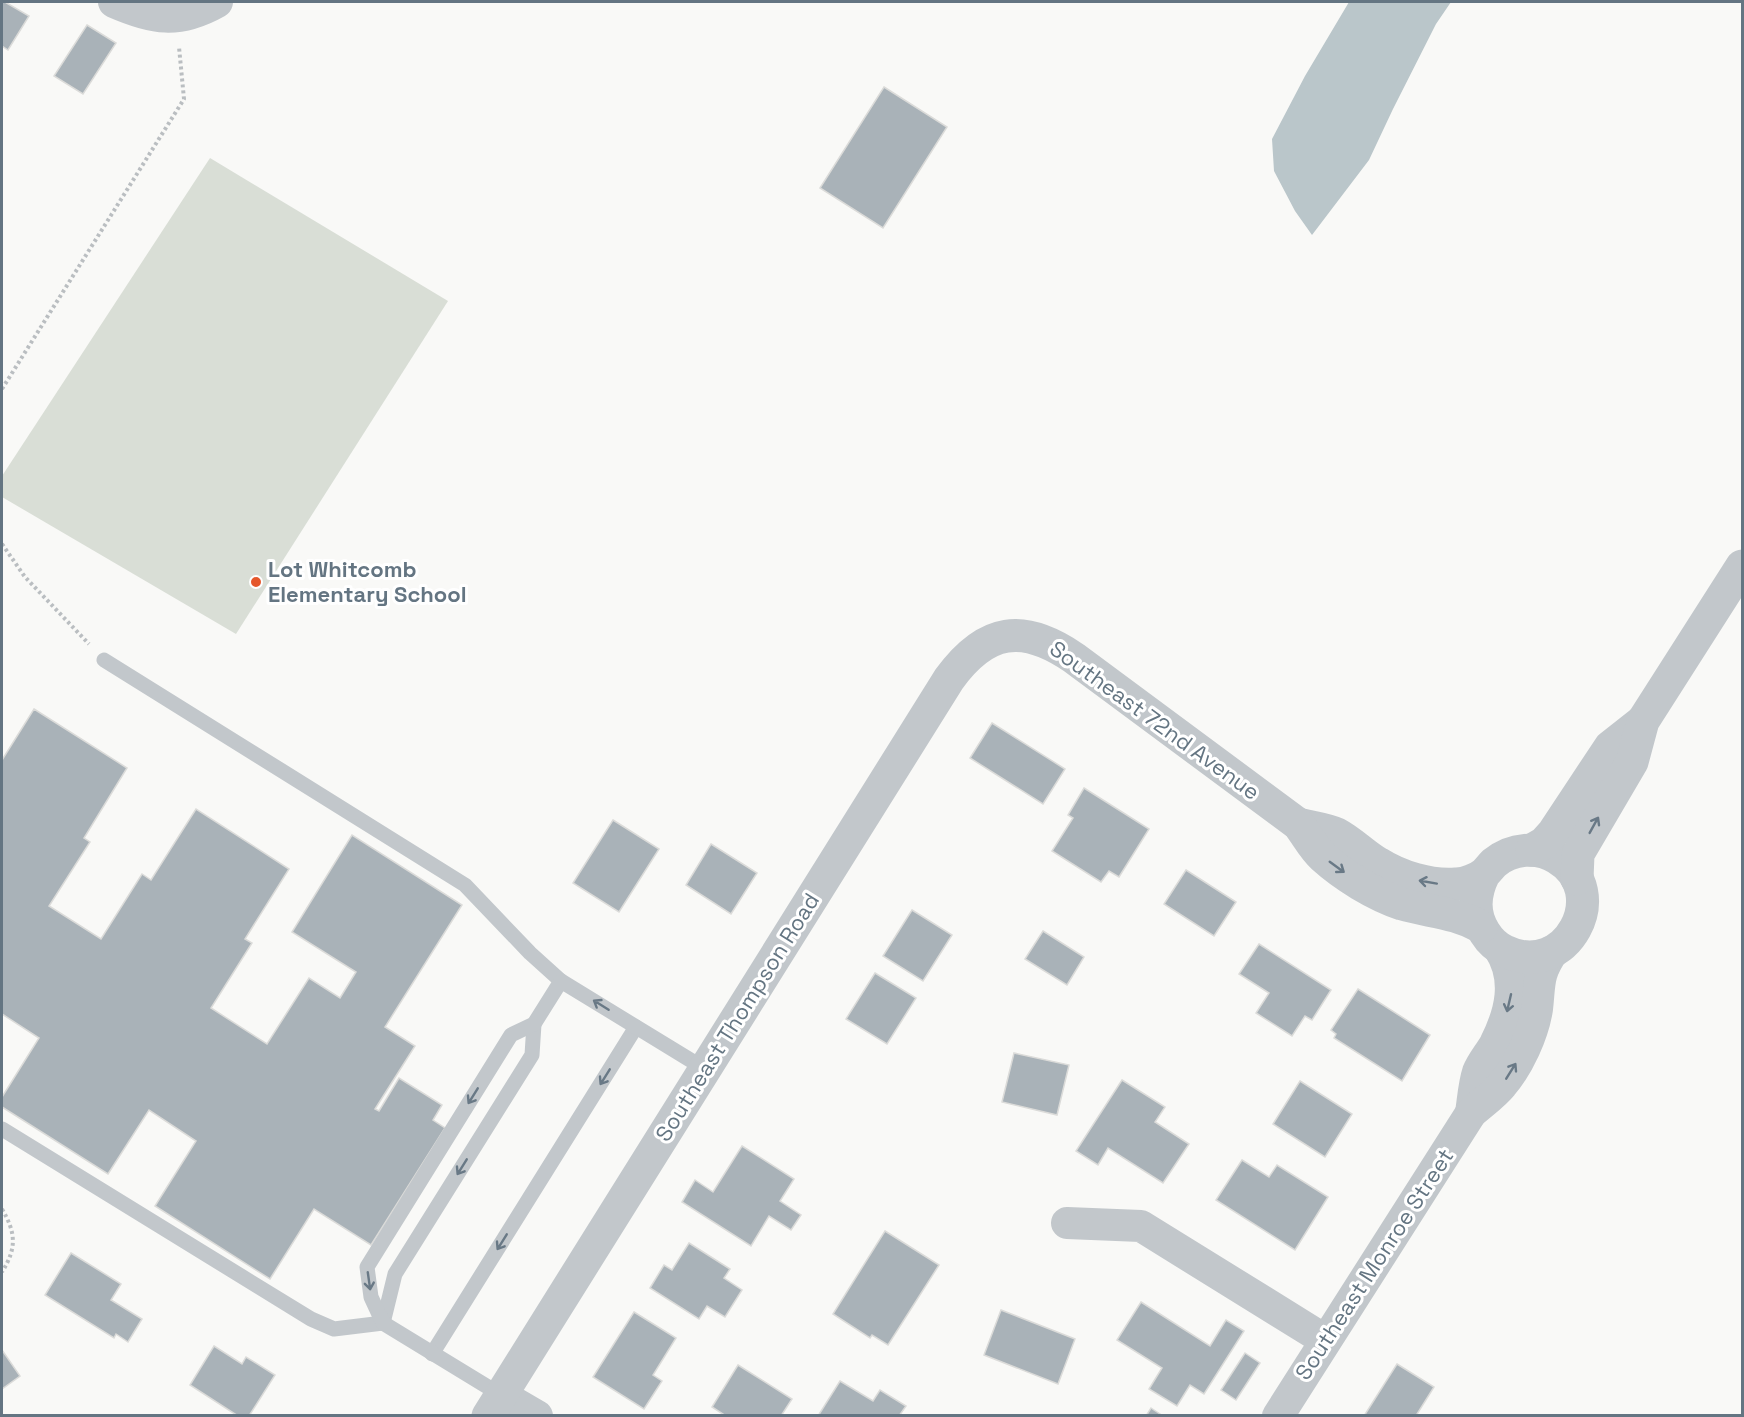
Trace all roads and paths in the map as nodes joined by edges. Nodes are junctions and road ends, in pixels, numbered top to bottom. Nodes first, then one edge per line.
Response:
1 (114, 2) edge
2 (217, 2) edge
3 (176, 17) junction
4 (2, 389) edge
5 (2, 544) edge
6 (1743, 566) edge
7 (1004, 636) joint
8 (104, 660) joint
9 (1643, 721) junction
10 (1298, 824) junction
11 (1532, 850) junction
12 (1484, 874) junction
13 (1577, 879) junction
14 (1490, 938) junction
15 (1553, 951) junction
16 (561, 981) junction
17 (534, 1024) junction
18 (636, 1027) junction
19 (705, 1069) junction
20 (1471, 1113) junction
21 (2, 1129) edge
22 (2, 1209) edge
23 (1068, 1222) dead end
24 (2, 1272) edge
25 (383, 1323) junction
26 (1325, 1340) junction
27 (432, 1354) junction
28 (494, 1406) edge
29 (537, 1416) edge
30 (1278, 1416) edge

1 - 3 street
2 - 3 street
3 - 4 path
5 - 8 path
6 - 9 street
7 - 10 street, Southeast 72nd Avenue
7 - 19 street, Southeast Thompson Road
8 - 16 lane
9 - 11 street
13 -> 9 street
12 -> 10 street, Southeast 72nd Avenue
10 -> 14 street, Southeast 72nd Avenue
11 - 12 street
11 - 13 street
12 - 14 street
13 - 15 street
14 - 15 street
14 -> 20 street, Southeast Monroe Street
20 -> 15 street, Southeast Monroe Street
16 - 17 lane
18 -> 16 lane
17 -> 25 lane
17 -> 25 lane
18 - 19 lane
18 -> 27 lane
19 - 28 street, Southeast Thompson Road
20 - 26 street, Southeast Monroe Street
21 - 25 lane
22 - 24 path
23 - 26 street
25 - 27 lane
26 - 30 street, Southeast Monroe Street
27 - 28 lane
28 - 29 street

